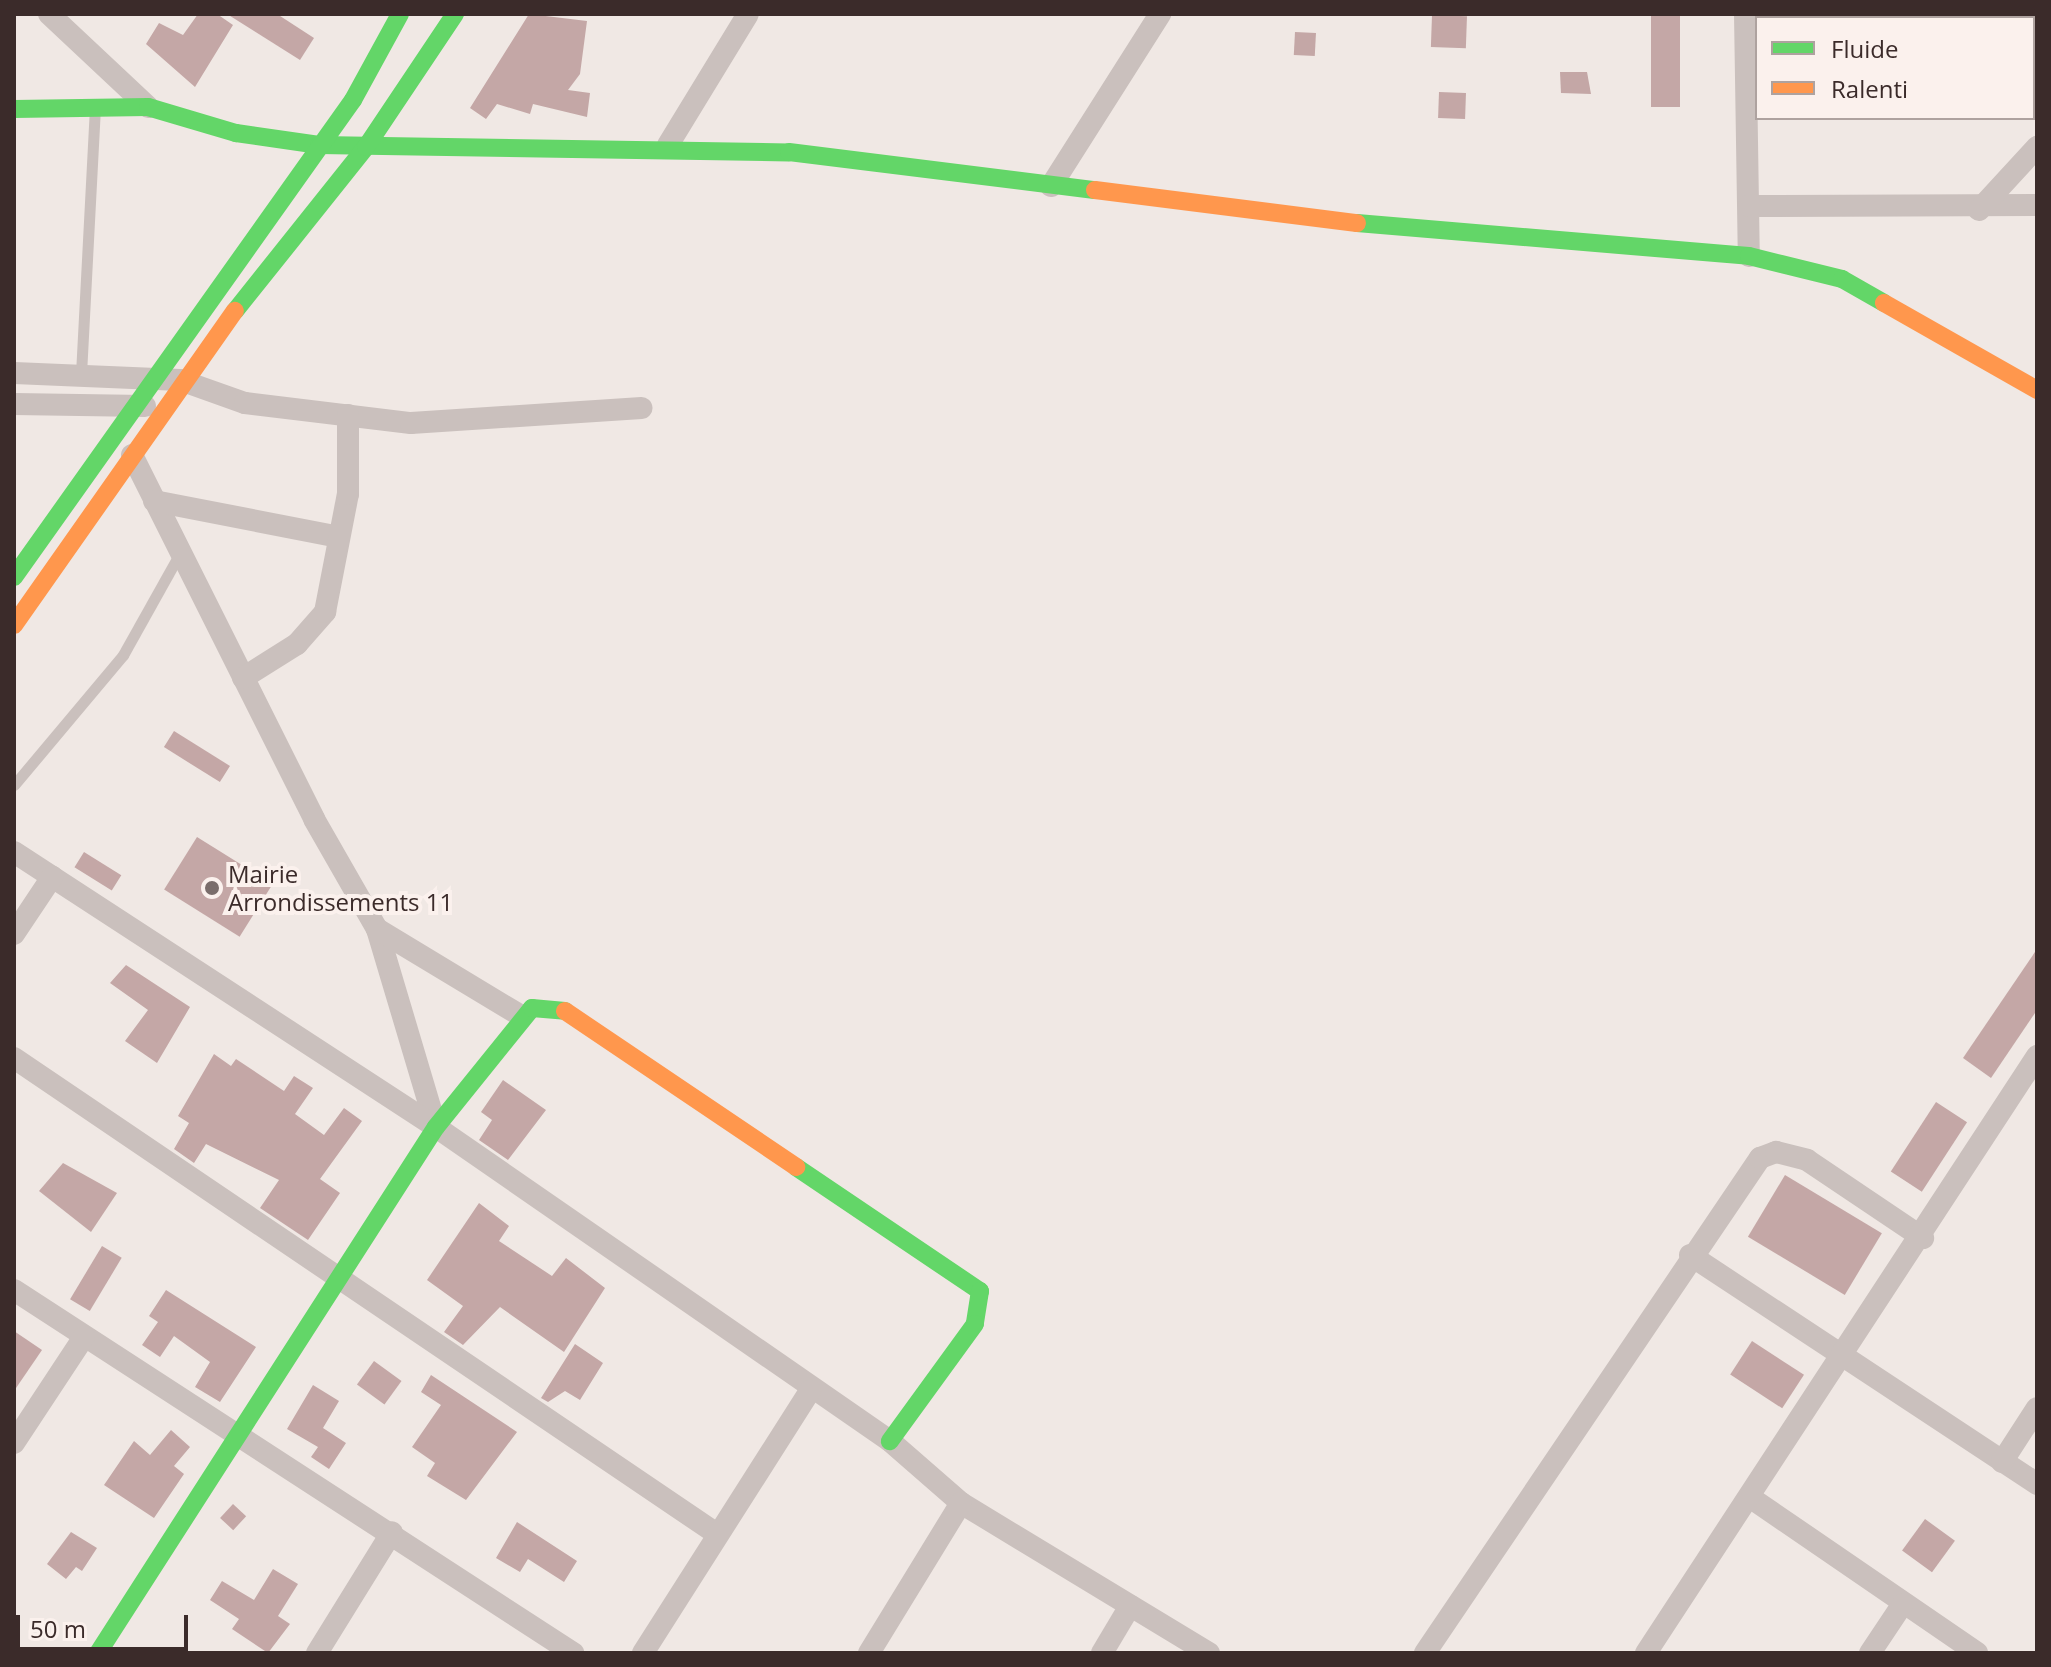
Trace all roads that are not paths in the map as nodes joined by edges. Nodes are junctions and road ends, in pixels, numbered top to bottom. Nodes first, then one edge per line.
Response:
1 (49, 14) edge
2 (400, 14) edge
3 (455, 14) edge
4 (748, 14) edge
5 (1160, 14) edge
6 (1745, 14) edge
7 (1754, 59) edge
8 (148, 107) junction
9 (14, 109) edge
10 (95, 110) junction
11 (319, 145) junction
12 (668, 145) junction
13 (366, 147) junction
14 (2037, 147) edge
15 (1051, 186) junction
16 (2037, 205) edge
17 (1749, 206) junction
18 (1979, 210) junction
19 (1749, 256) junction
20 (14, 373) edge
21 (81, 374) junction
22 (153, 378) junction
23 (180, 380) junction
24 (2037, 390) edge
25 (14, 404) edge
26 (133, 406) junction
27 (162, 407) junction
28 (642, 408) dead end
29 (348, 415) junction
30 (132, 455) junction
31 (154, 501) junction
32 (339, 537) junction
33 (180, 552) junction
34 (14, 577) edge
35 (14, 625) edge
36 (243, 678) junction
37 (14, 785) edge
38 (14, 852) edge
39 (52, 877) junction
40 (377, 929) junction
41 (14, 934) edge
42 (521, 1016) junction
43 (14, 1058) edge
44 (2037, 1058) edge
45 (436, 1127) junction
46 (1923, 1238) junction
47 (1690, 1255) junction
48 (337, 1283) junction
49 (14, 1290) edge
50 (84, 1337) junction
51 (1845, 1357) junction
52 (810, 1391) junction
53 (2037, 1408) edge
54 (241, 1439) junction
55 (890, 1441) junction
56 (14, 1443) edge
57 (2002, 1462) junction
58 (2037, 1484) edge
59 (1751, 1498) junction
60 (961, 1503) junction
61 (392, 1532) junction
62 (714, 1532) junction
63 (1902, 1605) junction
64 (1130, 1606) junction
65 (98, 1653) edge
66 (317, 1653) edge
67 (573, 1653) edge
68 (643, 1653) edge
69 (869, 1653) edge
70 (1102, 1653) edge
71 (1209, 1653) edge
72 (1425, 1653) edge
73 (1646, 1653) edge
74 (1870, 1653) edge
75 (1977, 1653) edge

1 - 8 street
2 - 11 street
3 - 13 street
4 - 12 street
5 - 15 street
6 - 7 street
7 - 17 street
8 - 10 street
8 - 11 street
9 - 10 street
10 - 21 lane
11 - 13 street
11 - 22 street
12 - 13 street
12 - 15 street
13 - 23 street
14 - 18 street
15 - 19 street
16 - 18 street
17 - 18 street
17 - 19 street
19 - 24 street
20 - 21 street
21 - 22 street
22 - 23 street
22 - 26 street
23 - 27 street
23 - 29 street
25 - 26 street
26 - 27 street
26 - 34 street
27 - 30 street
28 - 29 street
29 - 32 street
30 - 31 street
30 - 35 street
31 - 32 street
31 - 33 street
32 - 36 street
33 - 36 street
33 - 37 lane
36 - 40 street
38 - 39 street
39 - 41 street
39 - 45 street
40 - 42 street
40 - 45 street
42 - 45 street
42 - 55 street
43 - 48 street
44 - 46 street
45 - 48 street
45 - 52 street
46 - 47 street
46 - 51 street
47 - 51 street
47 - 72 street
48 - 54 street
48 - 62 street
49 - 50 street
50 - 54 street
50 - 56 street
51 - 57 street
51 - 59 street
52 - 55 street
52 - 62 street
53 - 57 street
54 - 61 street
54 - 65 street
55 - 60 street
57 - 58 street
59 - 63 street
59 - 73 street
60 - 64 street
60 - 69 street
61 - 66 street
61 - 67 street
62 - 68 street
63 - 74 street
63 - 75 street
64 - 70 street
64 - 71 street

